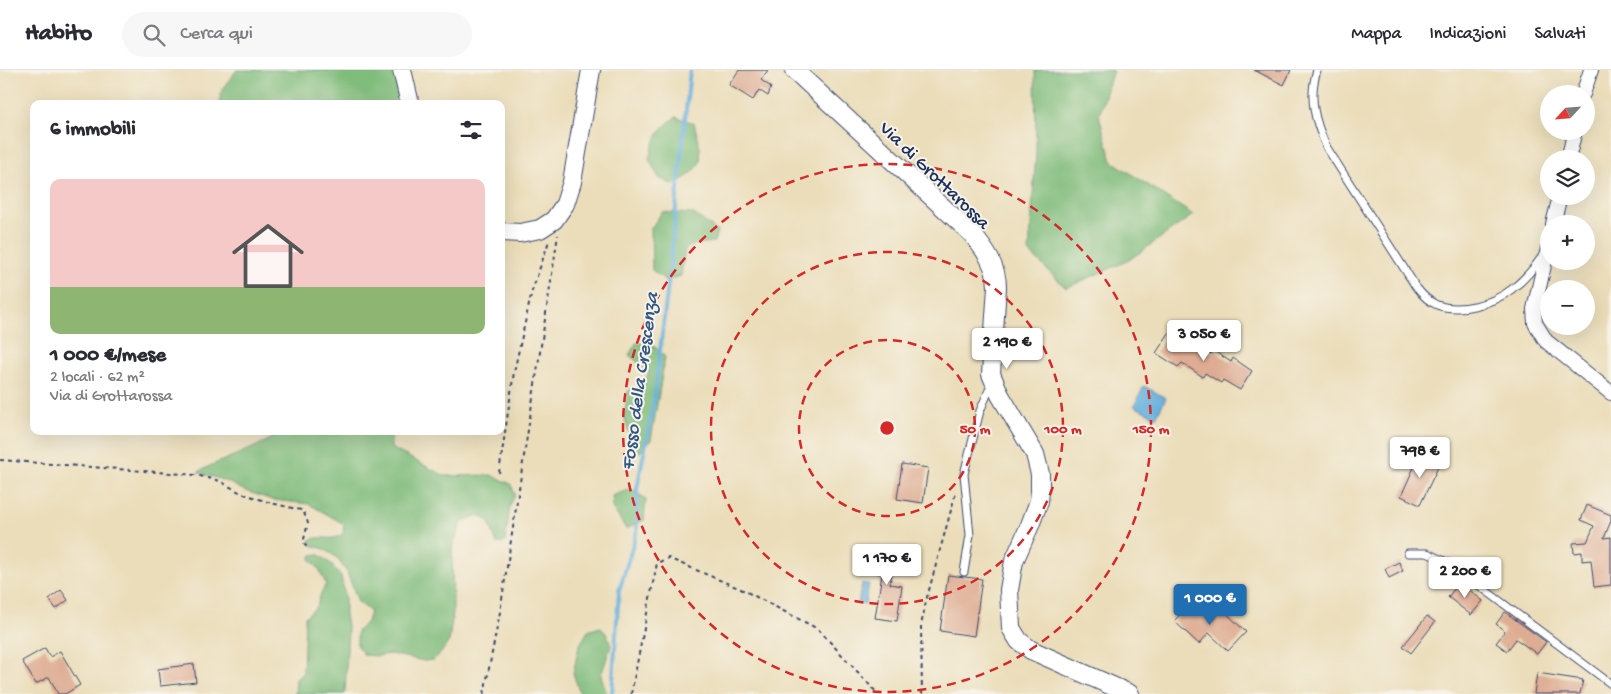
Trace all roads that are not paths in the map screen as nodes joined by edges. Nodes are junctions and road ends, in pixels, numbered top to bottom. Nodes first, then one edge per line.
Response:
1 (402, 70) edge
2 (591, 70) edge
3 (794, 70) edge
4 (1317, 70) edge
5 (1591, 70) edge
6 (1586, 85) edge
7 (409, 100) edge
8 (505, 232) edge
9 (1540, 259) edge
10 (1543, 270) edge
11 (993, 381) junction
12 (1611, 393) edge
13 (1408, 553) dead end
14 (964, 572) dead end
15 (1611, 684) edge
16 (1130, 694) edge

1 - 7 street
2 - 8 street
3 - 11 street, Via di Grottarossa
4 - 9 lane
5 - 6 street
10 - 12 street
11 - 14 lane
11 - 16 street, Via di Grottarossa
13 - 15 lane

